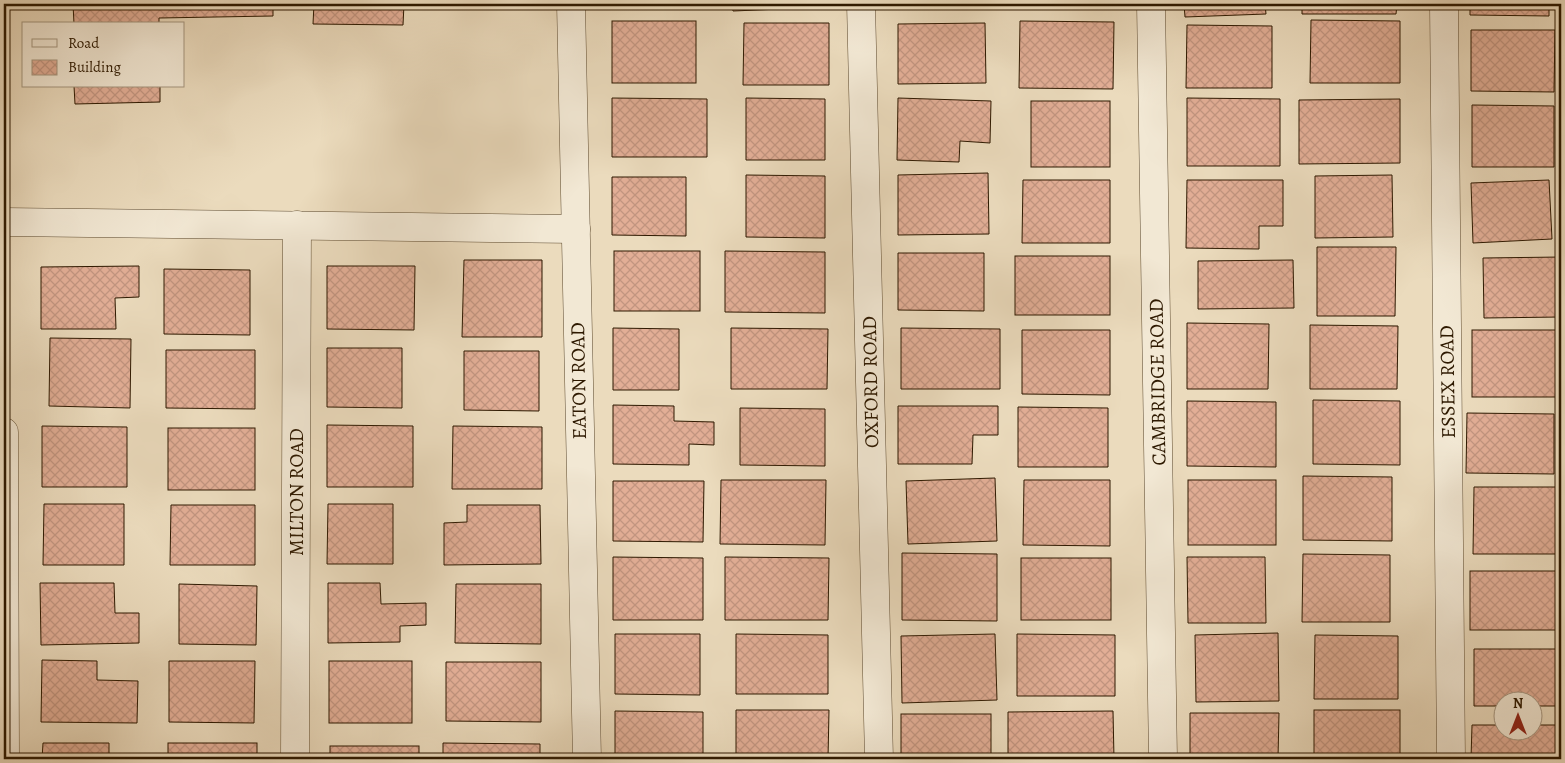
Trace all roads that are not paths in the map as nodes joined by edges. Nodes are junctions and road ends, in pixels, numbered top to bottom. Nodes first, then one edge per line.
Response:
1 (571, 4) edge
2 (861, 4) edge
3 (1151, 4) edge
4 (1444, 4) edge
5 (4, 222) edge
6 (297, 225) junction
7 (576, 229) junction
8 (4, 432) edge
9 (5, 759) edge
10 (295, 759) edge
11 (587, 759) edge
12 (879, 759) edge
13 (1163, 759) edge
14 (1451, 759) edge

1 - 7 street, EATON ROAD
2 - 12 street, OXFORD ROAD
3 - 13 street, CAMBRIDGE ROAD
4 - 14 street, ESSEX ROAD
5 - 6 street
6 - 7 street
6 - 10 street, MILTON ROAD
7 - 11 street, EATON ROAD
8 - 9 street

